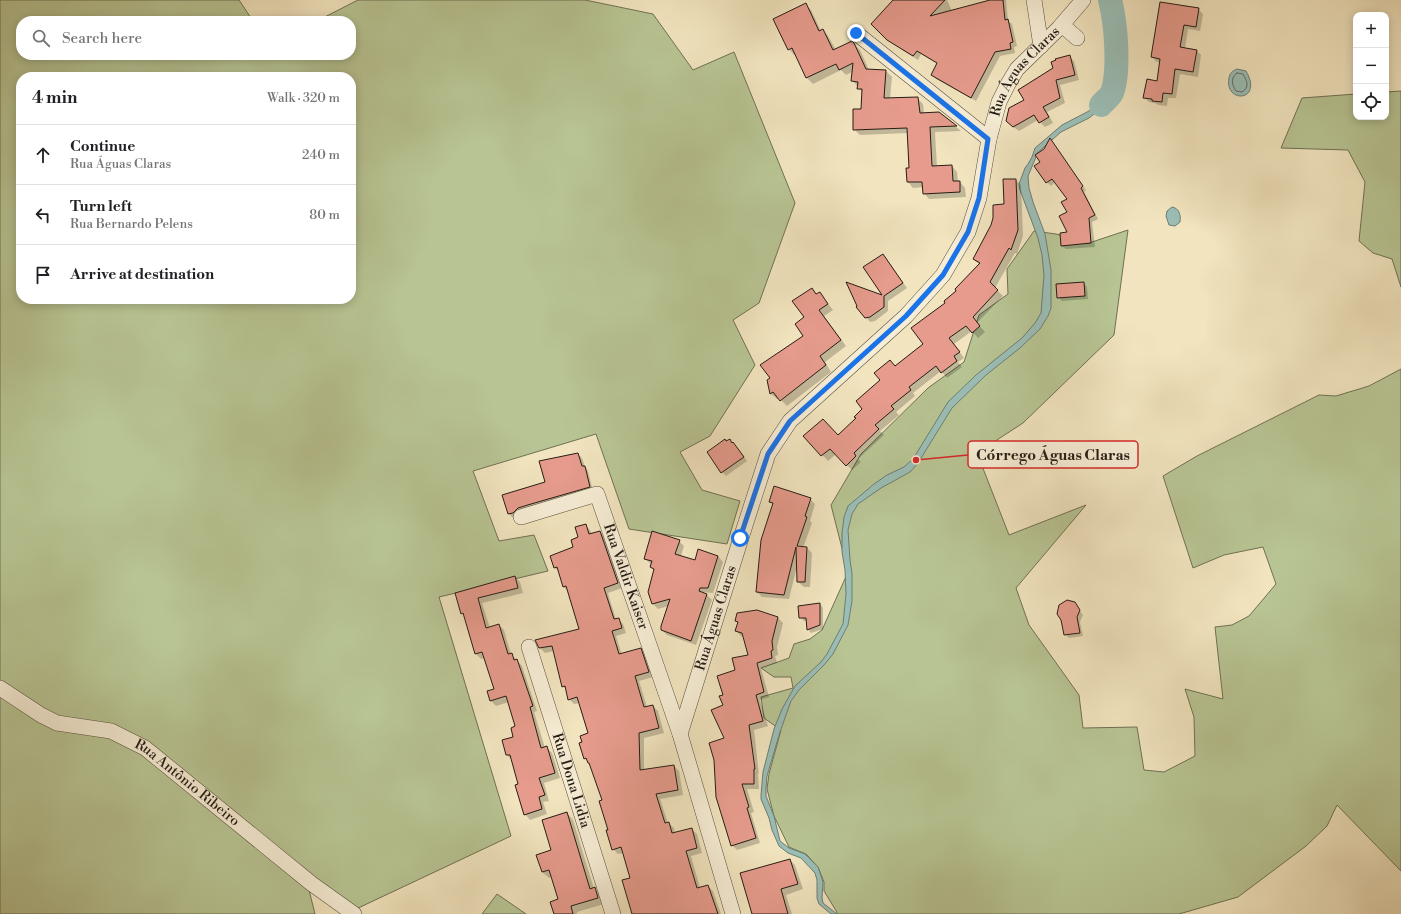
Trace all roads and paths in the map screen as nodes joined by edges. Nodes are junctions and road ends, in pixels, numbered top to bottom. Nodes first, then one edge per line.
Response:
1 (1034, 0) edge
2 (1082, 0) edge
3 (1062, 25) junction
4 (856, 33) dead end
5 (1077, 38) dead end
6 (1041, 46) junction
7 (988, 139) junction
8 (521, 517) dead end
9 (529, 647) dead end
10 (0, 688) edge
11 (680, 734) junction
12 (354, 914) edge
13 (613, 914) edge
14 (733, 914) edge

1 - 6 street
2 - 3 street, Rua Águas Claras
3 - 5 street
3 - 6 street, Rua Águas Claras
4 - 7 street
6 - 7 street, Rua Águas Claras
7 - 11 street, Rua Águas Claras
8 - 11 street, Rua Valdir Kaiser
9 - 13 street, Rua Dona Lidia
10 - 12 street, Rua Antônio Ribeiro
11 - 14 street

